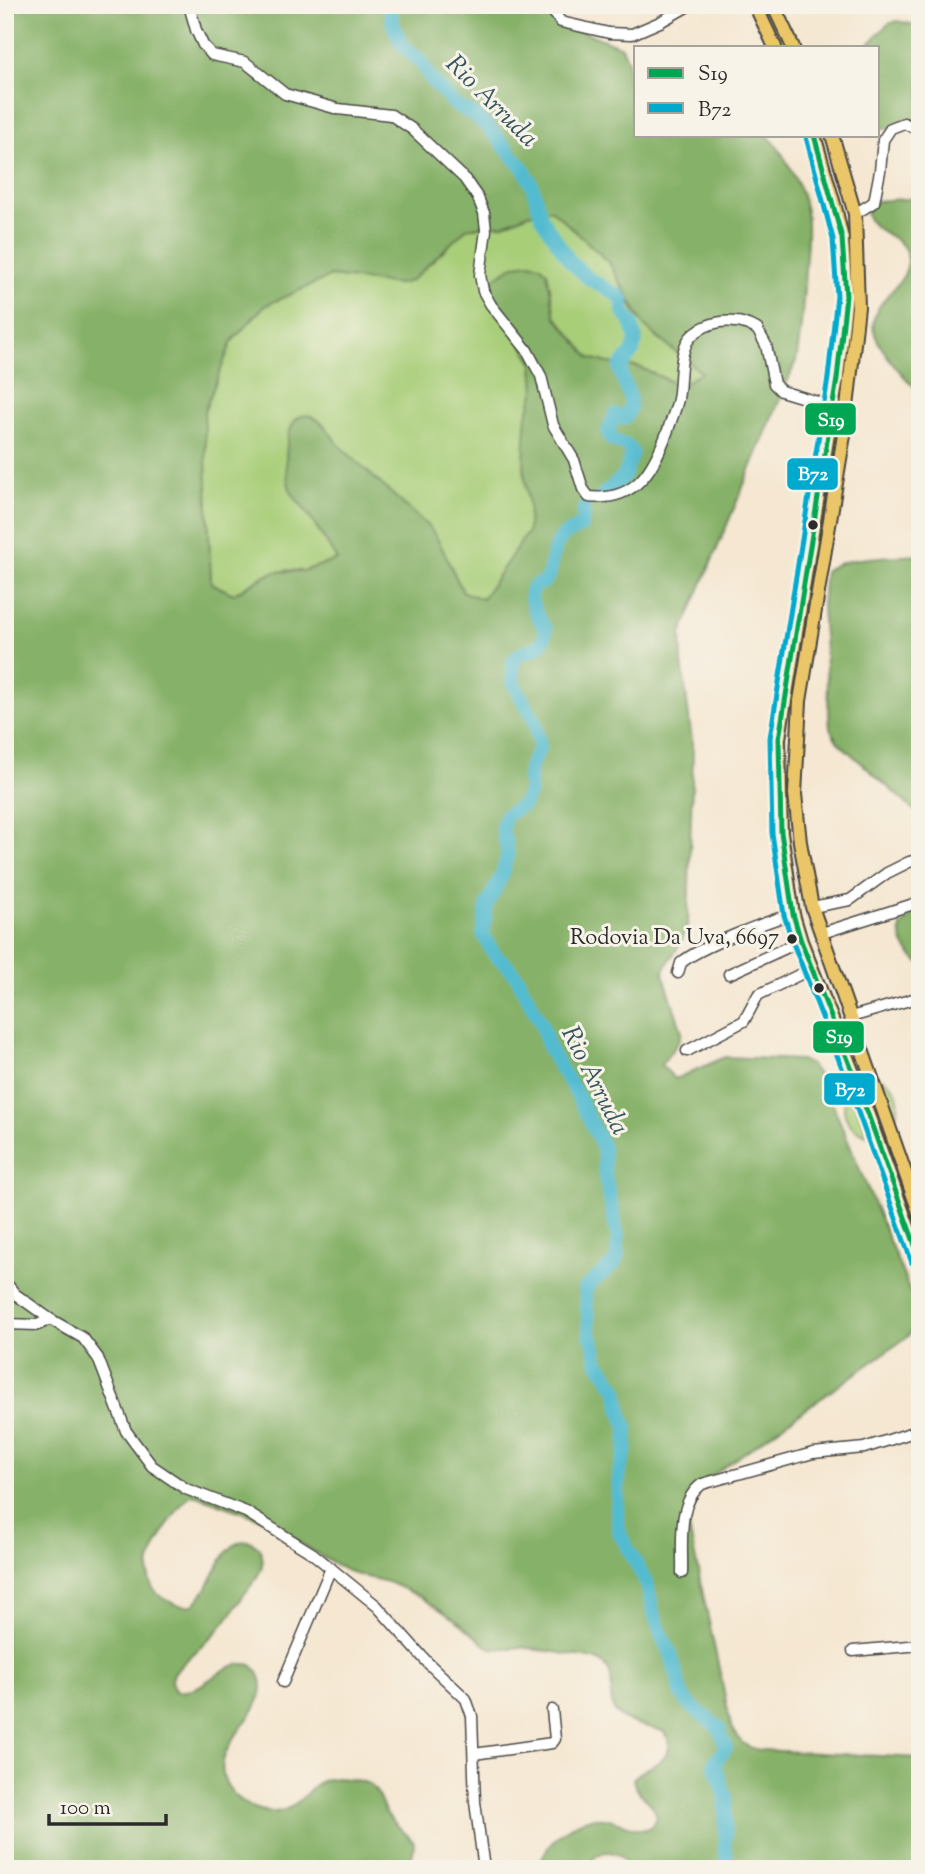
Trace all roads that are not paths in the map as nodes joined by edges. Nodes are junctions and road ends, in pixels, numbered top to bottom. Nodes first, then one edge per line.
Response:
1 (189, 5) edge
2 (548, 5) edge
3 (690, 5) edge
4 (755, 5) edge
5 (773, 5) edge
6 (775, 46) edge
7 (793, 46) edge
8 (920, 131) edge
9 (814, 136) edge
10 (832, 136) edge
11 (855, 214) junction
12 (831, 407) junction
13 (920, 859) edge
14 (920, 902) edge
15 (812, 907) junction
16 (793, 914) junction
17 (822, 933) junction
18 (801, 941) junction
19 (811, 969) junction
20 (678, 973) dead end
21 (729, 974) dead end
22 (920, 997) edge
23 (851, 1017) junction
24 (687, 1051) dead end
25 (920, 1215) edge
26 (920, 1260) edge
27 (5, 1282) edge
28 (50, 1319) junction
29 (5, 1324) edge
30 (920, 1430) edge
31 (331, 1568) junction
32 (682, 1573) dead end
33 (920, 1644) edge
34 (853, 1651) dead end
35 (283, 1682) dead end
36 (552, 1710) dead end
37 (474, 1754) junction
38 (484, 1869) edge

1 - 12 street
2 - 3 street
4 - 6 main road
5 - 7 main road
8 - 11 street
9 - 12 main road
10 - 11 main road
11 - 15 main road
12 - 16 main road
13 - 15 street
14 - 17 street
15 - 17 main road
16 - 18 main road
16 - 20 street
17 - 23 main road
18 - 19 main road
18 - 21 street
19 - 24 street
19 - 26 main road
22 - 23 street
23 - 25 main road
27 - 28 street
28 - 29 street
28 - 31 street
30 - 32 street
31 - 35 street
31 - 37 street
33 - 34 street
36 - 37 street
37 - 38 street

